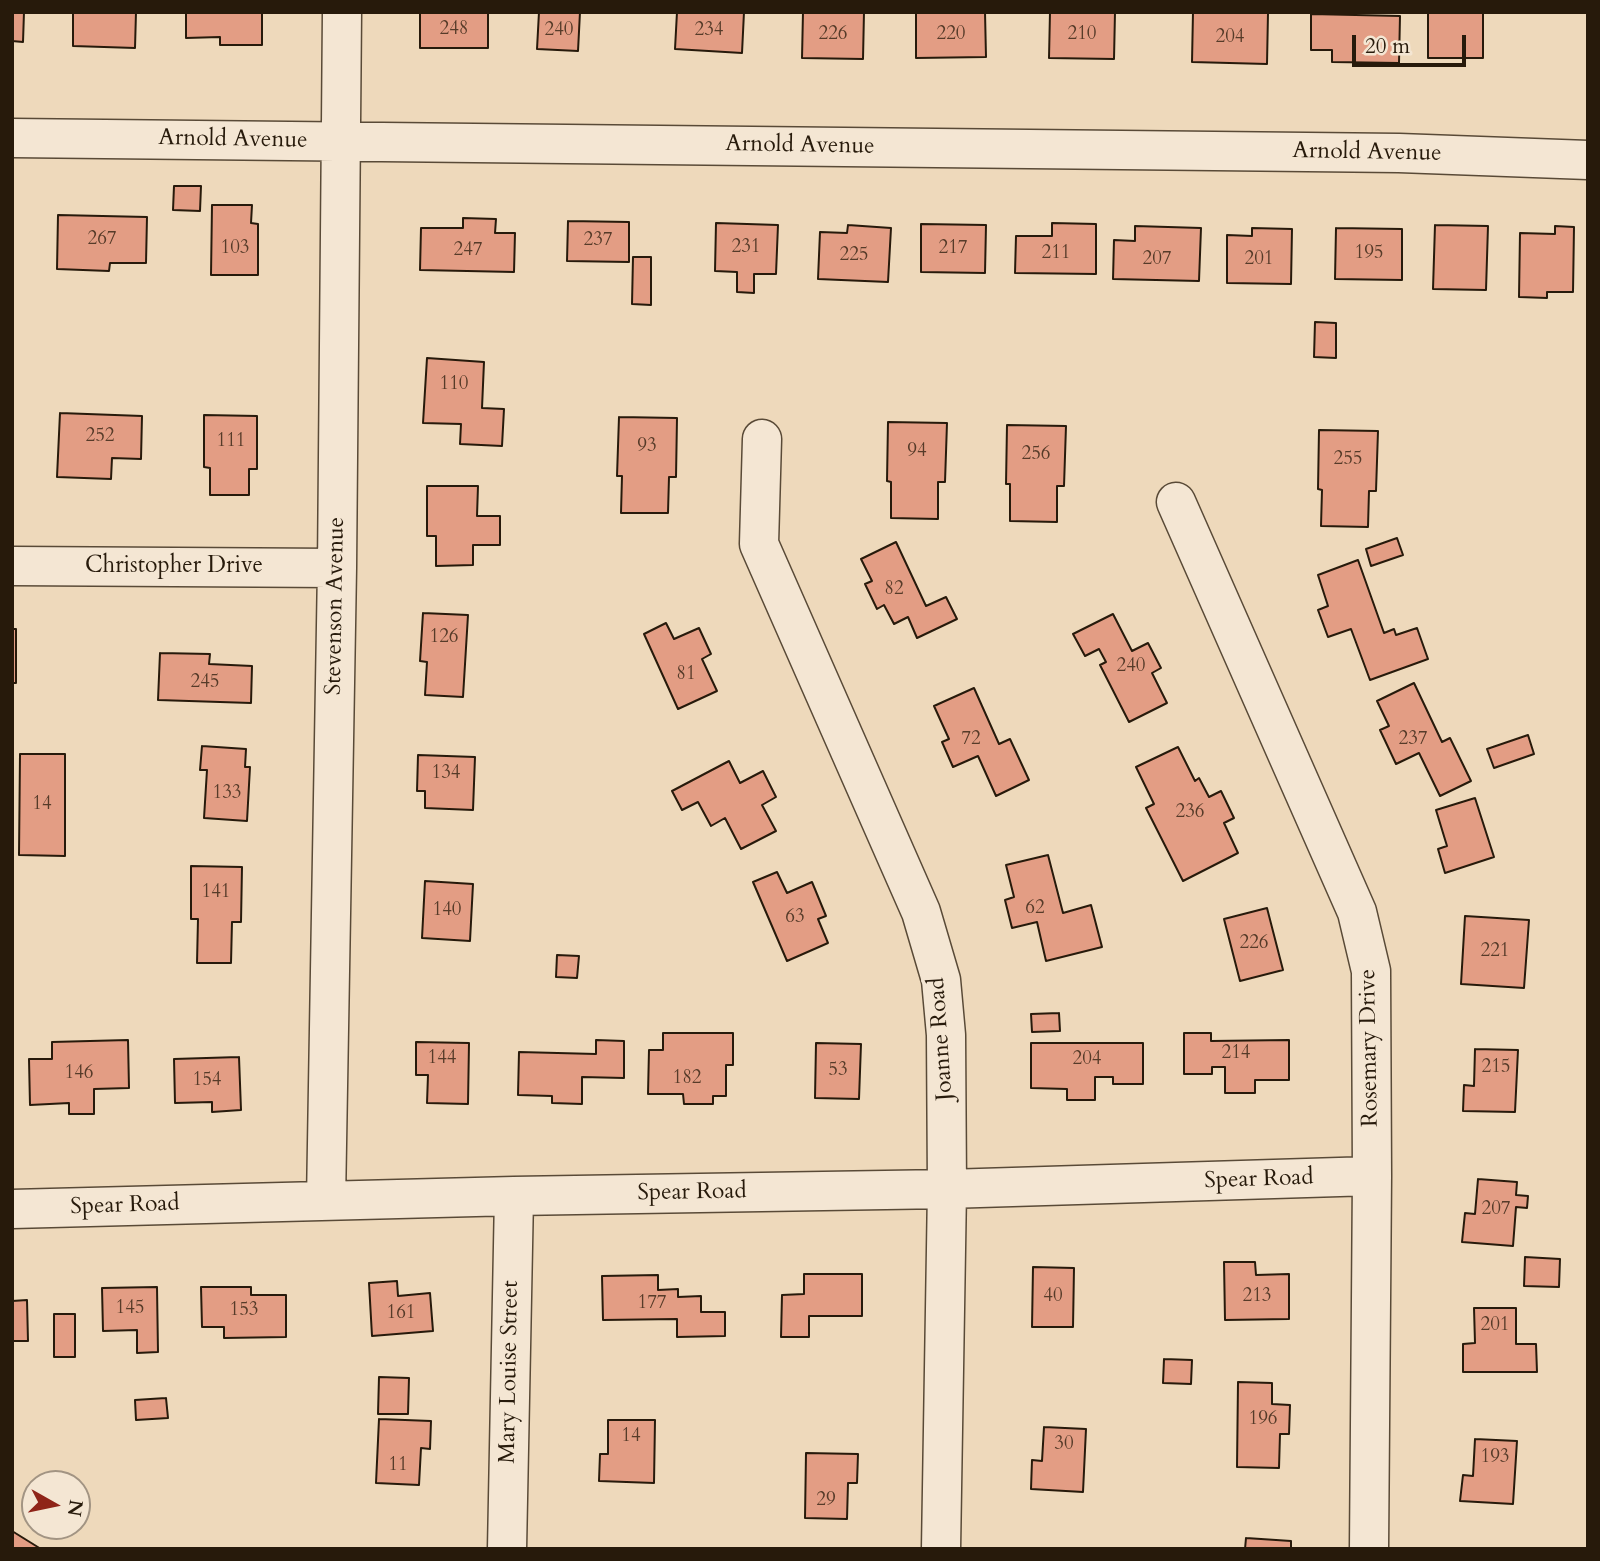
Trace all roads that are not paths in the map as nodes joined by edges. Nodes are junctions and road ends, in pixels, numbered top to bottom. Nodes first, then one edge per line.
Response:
1 (342, 12) edge
2 (12, 138) edge
3 (341, 141) junction
4 (1588, 160) edge
5 (762, 439) dead end
6 (1176, 502) dead end
7 (12, 566) edge
8 (337, 568) junction
9 (1372, 1176) junction
10 (947, 1189) junction
11 (514, 1196) junction
12 (326, 1200) junction
13 (12, 1209) edge
14 (506, 1549) edge
15 (941, 1549) edge
16 (1369, 1549) edge

1 - 3 street, Stevenson Avenue
2 - 3 street, Arnold Avenue
3 - 4 street, Arnold Avenue
3 - 8 street, Stevenson Avenue
5 - 10 street, Joanne Road
6 - 9 street, Rosemary Drive
7 - 8 street, Christopher Drive
8 - 12 street, Stevenson Avenue
9 - 10 street, Spear Road
9 - 16 street, Rosemary Drive
10 - 11 street, Spear Road
10 - 15 street, Joanne Road
11 - 12 street, Spear Road
11 - 14 street, Mary Louise Street
12 - 13 street, Spear Road

